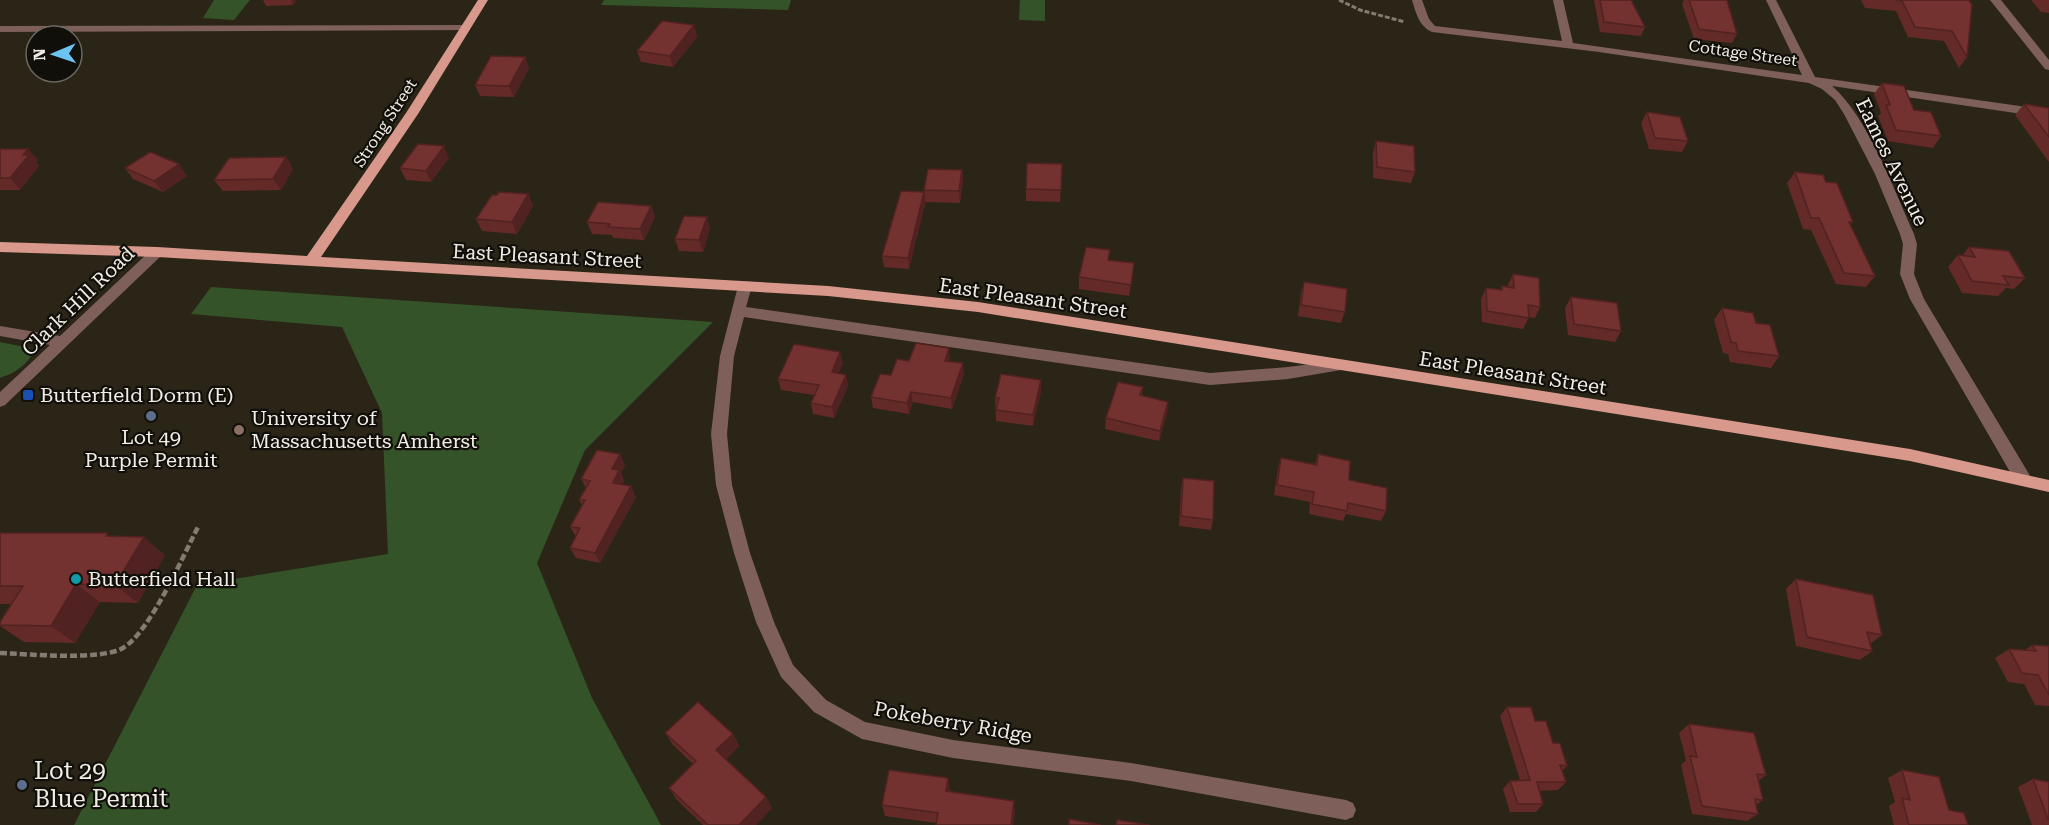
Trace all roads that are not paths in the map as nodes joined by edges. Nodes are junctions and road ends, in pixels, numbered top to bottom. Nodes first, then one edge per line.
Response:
1 (483, 0) edge
2 (1417, 0) edge
3 (1558, 0) edge
4 (1770, 0) edge
5 (1995, 0) edge
6 (0, 28) edge
7 (465, 28) junction
8 (1568, 45) junction
9 (2049, 68) edge
10 (1810, 79) junction
11 (2049, 114) edge
12 (0, 247) edge
13 (157, 252) junction
14 (310, 261) junction
15 (745, 286) junction
16 (738, 311) junction
17 (0, 331) edge
18 (64, 342) junction
19 (1341, 365) junction
20 (0, 401) edge
21 (2023, 479) junction
22 (2049, 486) edge
23 (1346, 810) dead end

1 - 7 main road, Strong Street
2 - 8 street, Cottage Street
3 - 8 street
4 - 10 street
5 - 9 street
6 - 7 street
7 - 14 main road, Strong Street
8 - 10 street, Cottage Street
10 - 11 street, Cottage Street
10 - 21 street, Eames Avenue
12 - 13 main road, East Pleasant Street
13 - 14 main road, East Pleasant Street
13 - 18 street, Clark Hill Road
14 - 15 main road, East Pleasant Street
15 - 16 street, Pokeberry Ridge
15 - 19 main road, East Pleasant Street
16 - 19 street
16 - 23 street, Pokeberry Ridge
17 - 18 street
18 - 20 street, Clark Hill Road
19 - 21 main road, East Pleasant Street
21 - 22 main road, East Pleasant Street

